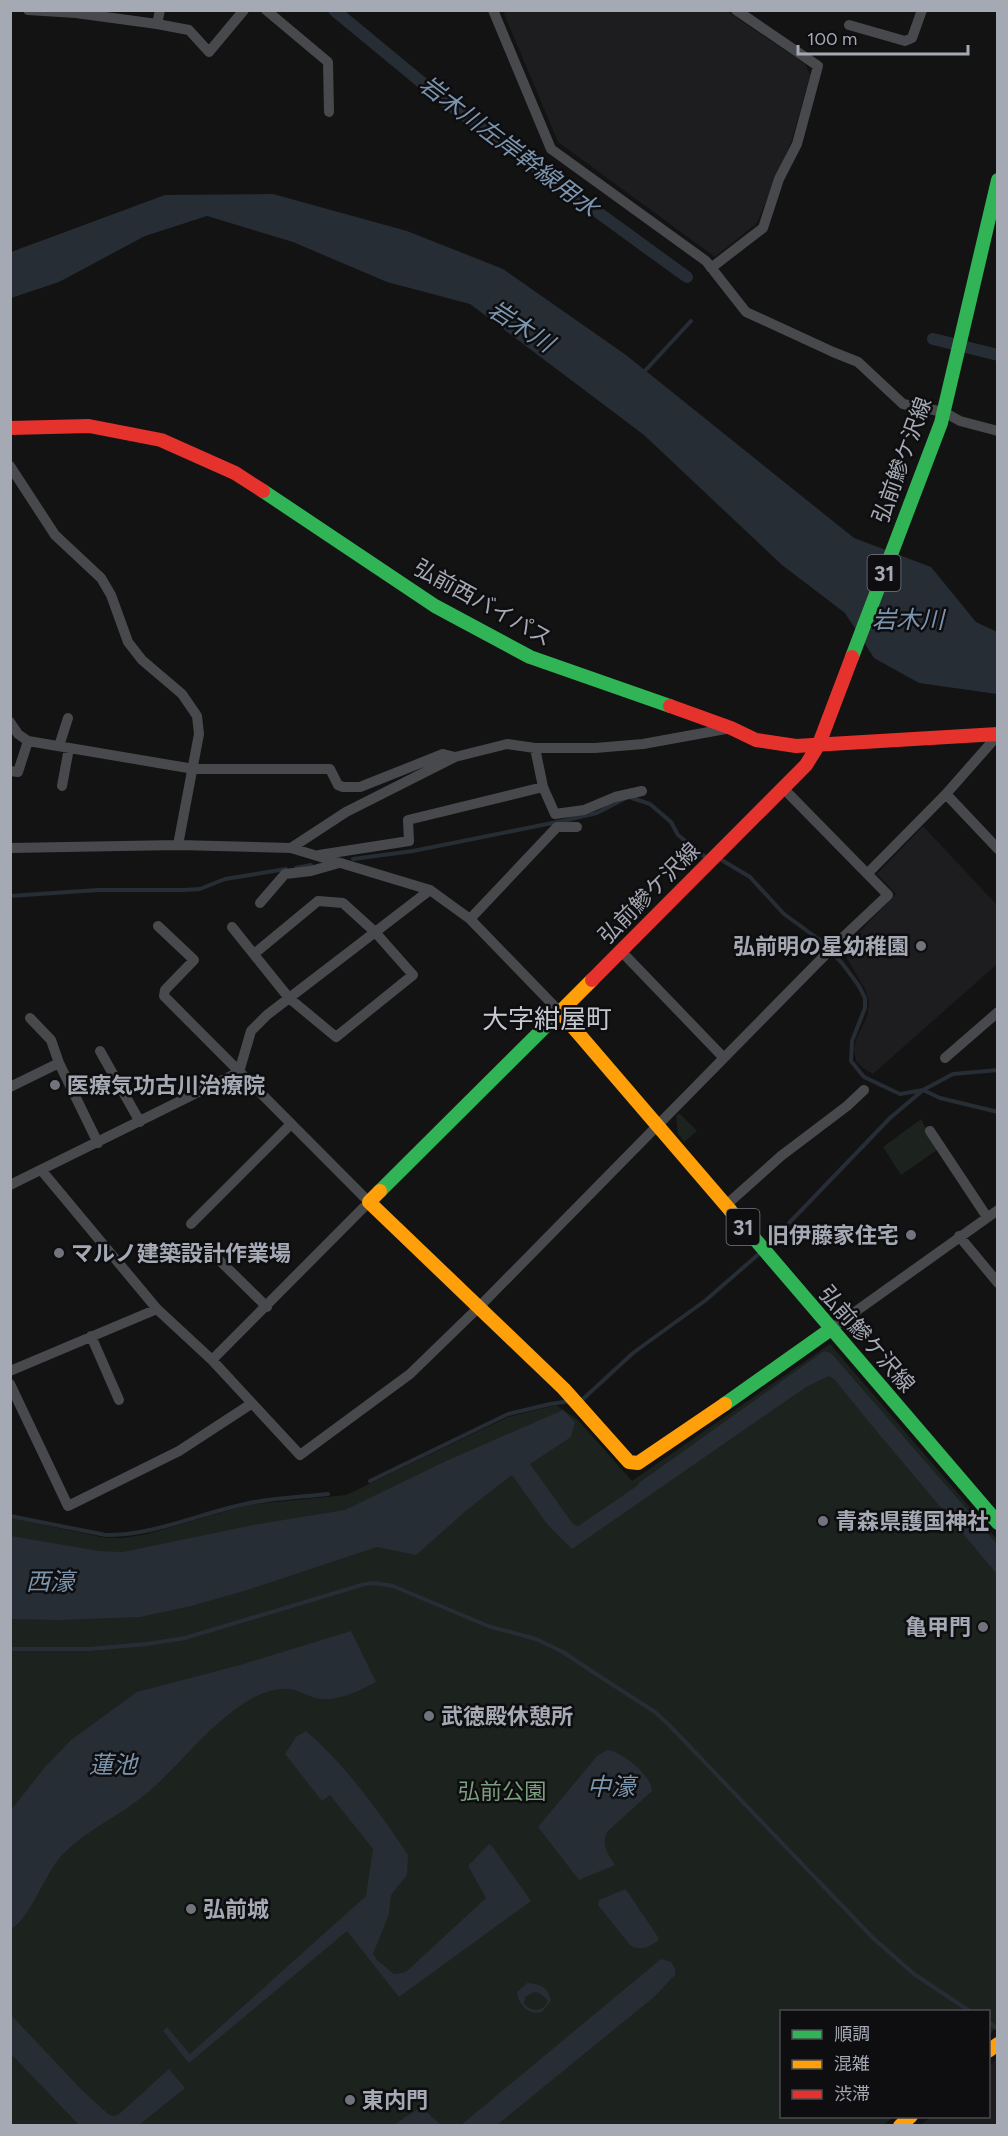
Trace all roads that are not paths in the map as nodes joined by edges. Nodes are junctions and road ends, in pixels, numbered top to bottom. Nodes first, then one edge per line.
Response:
1 (28, 10) edge
2 (160, 10) edge
3 (244, 10) edge
4 (266, 10) edge
5 (493, 10) edge
6 (736, 10) edge
7 (922, 10) edge
8 (76, 12) edge
9 (157, 24) junction
10 (849, 26) dead end
11 (329, 112) dead end
12 (998, 180) edge
13 (711, 268) junction
14 (942, 417) junction
15 (10, 428) edge
16 (998, 431) edge
17 (10, 466) edge
18 (68, 718) dead end
19 (10, 722) edge
20 (731, 728) junction
21 (997, 735) edge
22 (28, 741) junction
23 (819, 744) junction
24 (64, 747) junction
25 (535, 748) junction
26 (455, 757) junction
27 (194, 769) junction
28 (10, 771) edge
29 (62, 786) dead end
30 (543, 787) junction
31 (783, 787) junction
32 (642, 791) dead end
33 (946, 794) junction
34 (577, 827) dead end
35 (178, 845) junction
36 (10, 848) edge
37 (291, 848) junction
38 (998, 849) edge
39 (316, 856) junction
40 (339, 863) junction
41 (867, 874) junction
42 (430, 890) junction
43 (260, 903) dead end
44 (470, 919) junction
45 (158, 926) dead end
46 (232, 927) dead end
47 (375, 932) junction
48 (621, 951) junction
49 (254, 954) junction
50 (289, 998) junction
51 (560, 1012) junction
52 (998, 1012) edge
53 (30, 1018) dead end
54 (100, 1051) dead end
55 (723, 1058) junction
56 (945, 1058) dead end
57 (59, 1063) junction
58 (239, 1072) junction
59 (10, 1087) edge
60 (864, 1090) dead end
61 (140, 1122) junction
62 (291, 1124) junction
63 (656, 1125) junction
64 (930, 1131) dead end
65 (98, 1143) junction
66 (42, 1171) junction
67 (10, 1185) edge
68 (369, 1202) junction
69 (725, 1206) junction
70 (998, 1210) edge
71 (987, 1217) junction
72 (191, 1224) dead end
73 (959, 1236) junction
74 (210, 1251) dead end
75 (998, 1283) edge
76 (267, 1306) junction
77 (478, 1307) junction
78 (157, 1309) junction
79 (831, 1329) junction
80 (91, 1336) junction
81 (212, 1360) junction
82 (10, 1371) edge
83 (10, 1384) edge
84 (119, 1400) dead end
85 (251, 1404) junction
86 (998, 1523) edge

1 - 8 street
2 - 9 street
3 - 9 street
4 - 11 street
5 - 13 street
6 - 13 street
7 - 10 street
8 - 9 street
12 - 14 street, 弘前鰺ケ沢線 / 31
13 - 14 street
14 - 16 street
14 - 23 street, 弘前鰺ケ沢線 / 31
15 - 20 street, 弘前西バイパス
17 - 27 street
18 - 24 street
19 - 22 street
20 - 23 street, 弘前西バイパス
20 - 25 street
21 - 23 street, 弘前西バイパス
21 - 33 street
22 - 24 street
22 - 28 street
23 - 31 street, 弘前鰺ケ沢線 / 31
24 - 27 street
24 - 29 street
25 - 26 street
25 - 30 street
26 - 27 street
26 - 37 street
27 - 35 street
30 - 32 street
30 - 39 street
31 - 41 street
31 - 48 street, 弘前鰺ケ沢線 / 31
33 - 38 street
33 - 41 street
34 - 44 street
35 - 36 street
35 - 37 street
37 - 39 street
39 - 40 street
40 - 42 street
40 - 43 street
41 - 55 street
42 - 44 street
42 - 47 street
44 - 51 street
45 - 58 street
46 - 49 street
47 - 49 street
47 - 50 street
47 - 50 street
48 - 51 street, 弘前鰺ケ沢線 / 31
48 - 55 street
49 - 50 street
50 - 58 street
51 - 63 street, 弘前鰺ケ沢線 / 31
51 - 68 street
52 - 56 street
53 - 57 street
54 - 61 street
55 - 63 street
57 - 59 street
57 - 65 street
58 - 61 street
58 - 62 street
60 - 69 street
61 - 65 street
62 - 68 street
62 - 72 street
63 - 69 street, 弘前鰺ケ沢線 / 31
63 - 77 street
64 - 71 street
65 - 66 street
66 - 67 street
66 - 78 street
68 - 76 street
68 - 77 street
69 - 79 street, 弘前鰺ケ沢線 / 31
70 - 71 street
71 - 73 street
73 - 75 street
73 - 79 street
74 - 76 street
76 - 81 street
77 - 79 street
77 - 85 street
78 - 80 street
78 - 81 street
79 - 86 street, 弘前鰺ケ沢線 / 31
80 - 82 street
80 - 84 street
81 - 85 street
83 - 85 street

